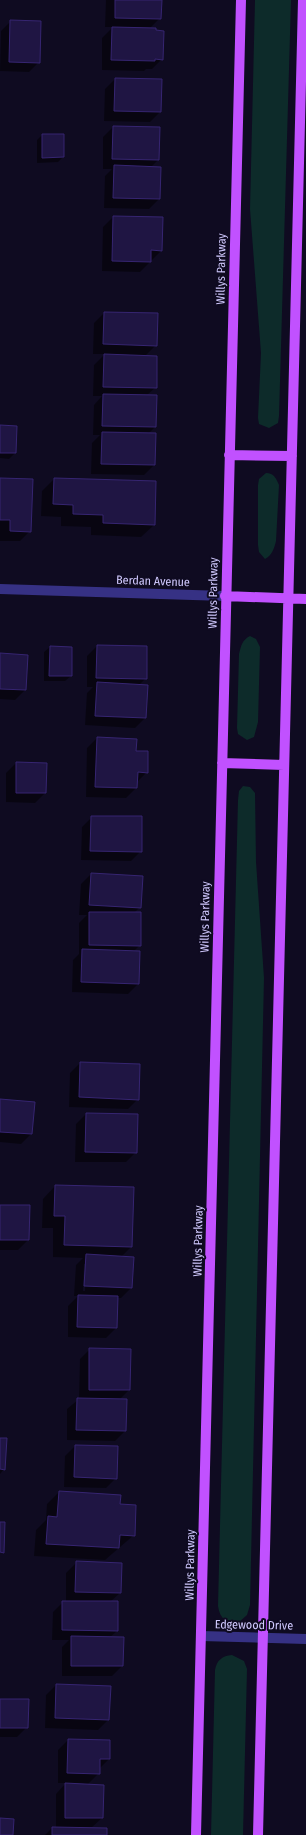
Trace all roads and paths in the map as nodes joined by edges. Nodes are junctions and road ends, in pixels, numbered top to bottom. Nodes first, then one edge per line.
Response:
1 (241, 0) edge
2 (303, 0) edge
3 (229, 455) junction
4 (292, 456) junction
5 (0, 589) edge
6 (225, 596) junction
7 (289, 598) junction
8 (306, 599) edge
9 (222, 763) junction
10 (284, 765) junction
11 (202, 1636) junction
12 (262, 1638) junction
13 (306, 1639) edge
14 (196, 1835) edge
15 (258, 1835) edge

1 - 3 main road, Willys Parkway
2 - 4 main road
3 - 4 main road
3 - 6 main road, Willys Parkway
4 - 7 main road
5 - 6 street, Berdan Avenue
6 - 7 main road, Berdan Avenue
6 - 9 main road, Willys Parkway
7 - 8 main road, Berdan Avenue
7 - 10 main road
9 - 10 main road
9 - 11 main road, Willys Parkway
10 - 12 main road
11 - 12 street, Edgewood Drive
11 - 14 main road, Willys Parkway
12 - 13 street, Edgewood Drive
12 - 15 main road

